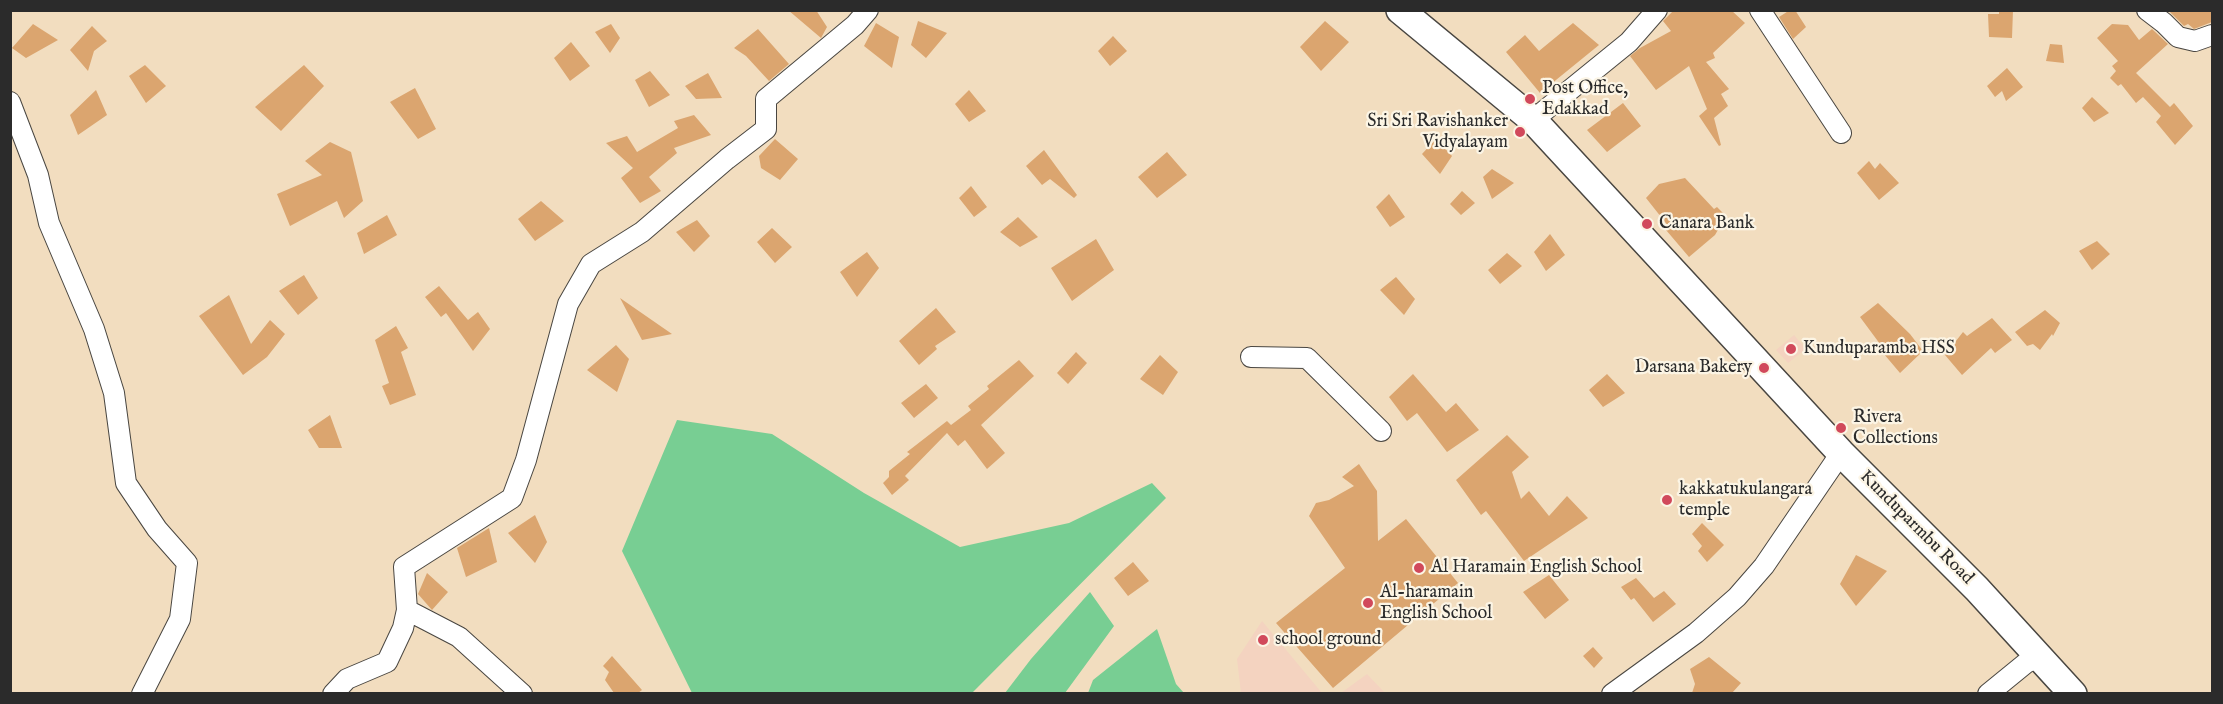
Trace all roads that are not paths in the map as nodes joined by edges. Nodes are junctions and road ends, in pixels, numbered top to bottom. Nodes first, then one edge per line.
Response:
1 (868, 10) edge
2 (1400, 10) edge
3 (1657, 10) edge
4 (1760, 10) edge
5 (2147, 10) edge
6 (2212, 35) edge
7 (10, 102) edge
8 (1533, 120) junction
9 (1841, 133) dead end
10 (1251, 357) dead end
11 (1381, 431) dead end
12 (1841, 453) junction
13 (407, 610) junction
14 (2040, 656) junction
15 (142, 693) edge
16 (333, 693) edge
17 (522, 693) edge
18 (1612, 693) edge
19 (1988, 693) edge
20 (2073, 693) edge

1 - 13 street
2 - 8 main road, Kunduparmbu Road
3 - 8 street
4 - 9 street
5 - 6 street
7 - 15 street
8 - 12 main road, Kunduparmbu Road
10 - 11 street
12 - 14 main road, Kunduparmbu Road
12 - 18 street
13 - 16 street
13 - 17 street
14 - 19 street
14 - 20 main road, Kunduparmbu Road

